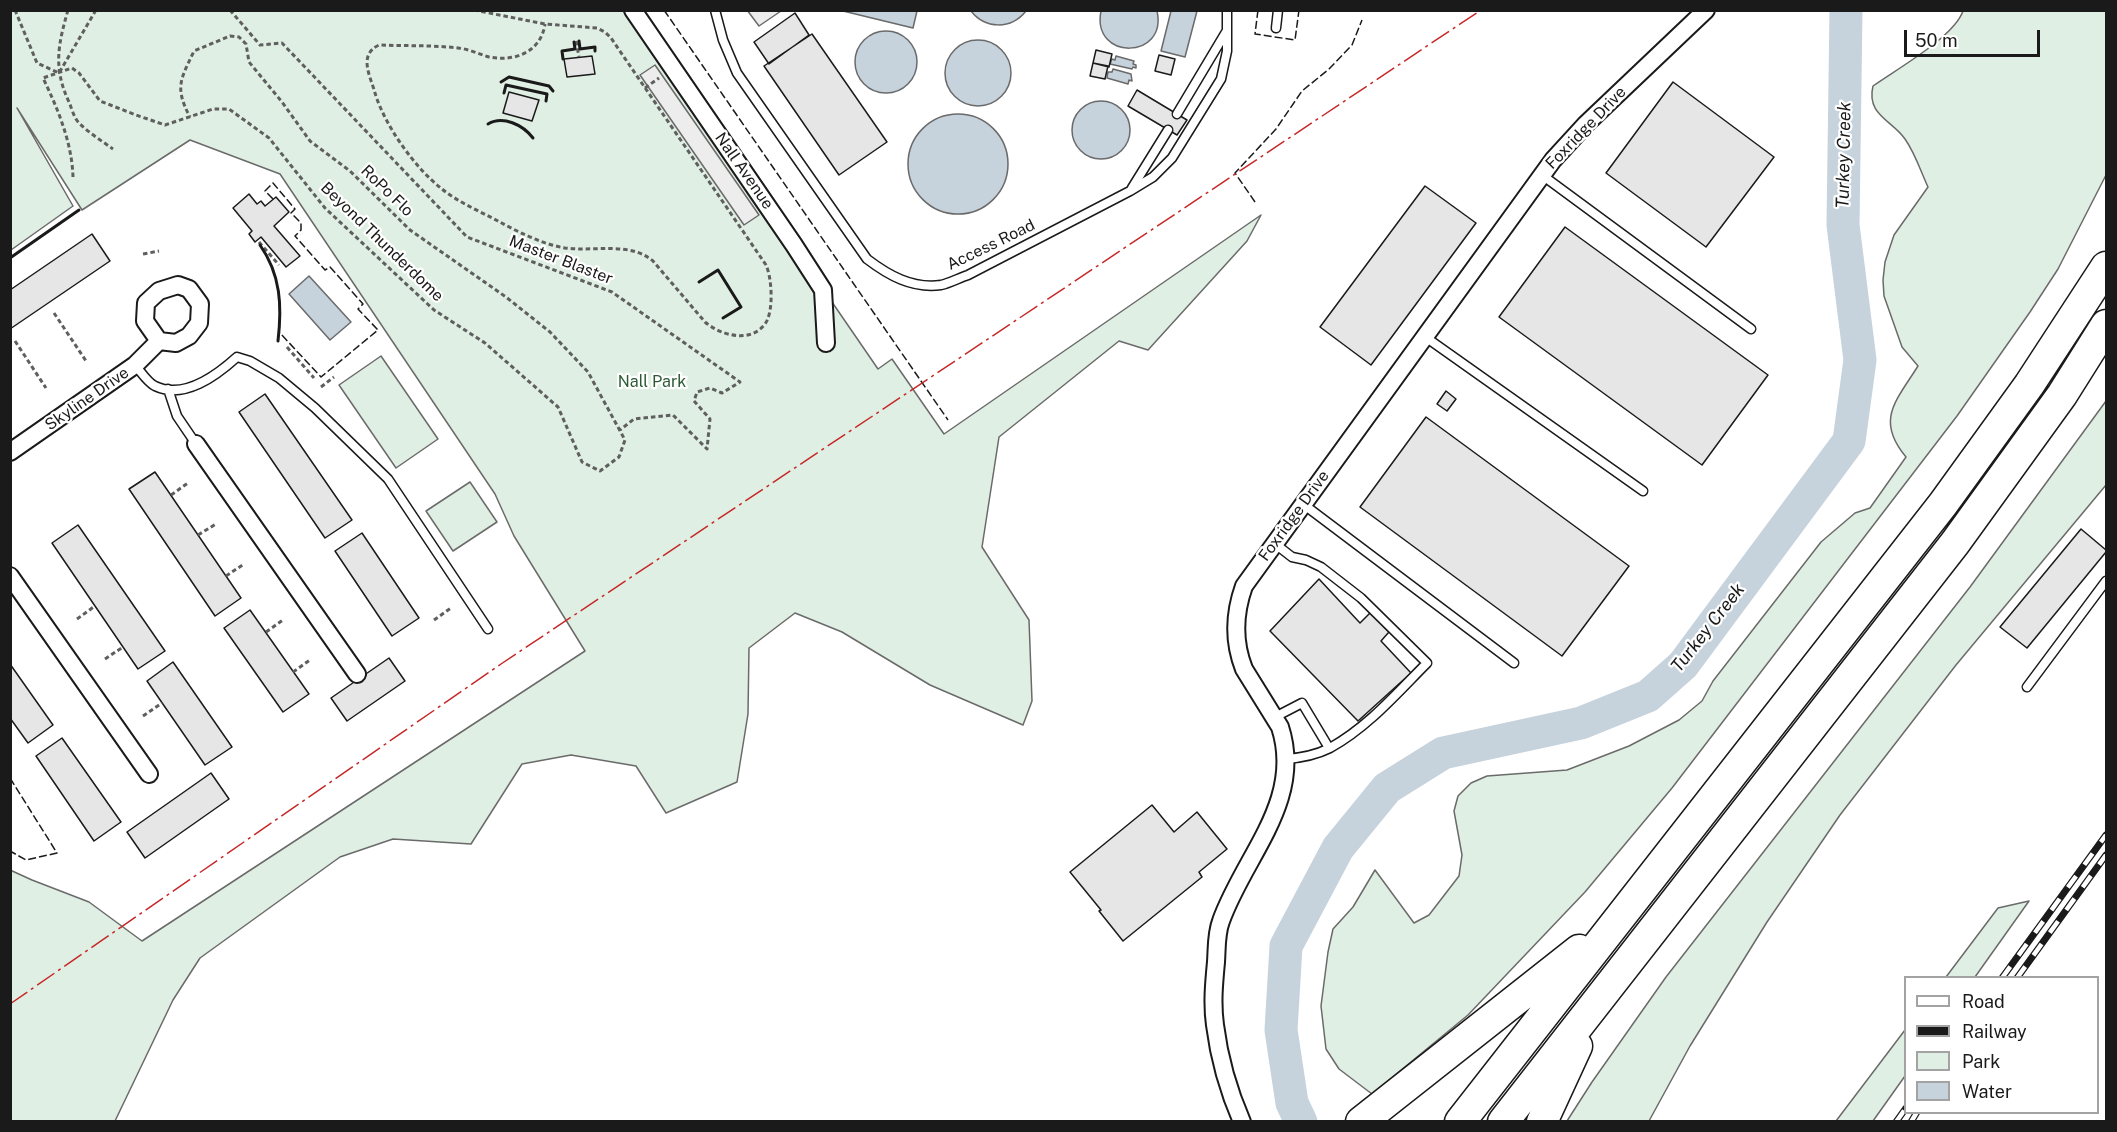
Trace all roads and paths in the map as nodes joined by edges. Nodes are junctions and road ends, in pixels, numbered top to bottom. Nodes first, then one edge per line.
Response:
1 (15, 10) edge
2 (68, 10) edge
3 (96, 10) edge
4 (230, 10) edge
5 (474, 10) edge
6 (633, 10) edge
7 (715, 10) edge
8 (1227, 10) edge
9 (1278, 10) edge
10 (1706, 10) edge
11 (545, 24) junction
12 (1276, 28) dead end
13 (1227, 31) junction
14 (576, 41) dead end
15 (579, 57) dead end
16 (59, 73) junction
17 (1177, 114) dead end
18 (190, 117) junction
19 (1168, 130) dead end
20 (113, 149) dead end
21 (1542, 175) junction
22 (73, 177) dead end
23 (1130, 191) junction
24 (260, 242) dead end
25 (159, 251) dead end
26 (143, 254) dead end
27 (279, 265) dead end
28 (2106, 267) edge
29 (54, 313) dead end
30 (2106, 325) edge
31 (1751, 329) dead end
32 (1424, 336) junction
33 (15, 341) dead end
34 (159, 341) dead end
35 (826, 343) dead end
36 (2106, 346) edge
37 (287, 347) dead end
38 (86, 361) dead end
39 (135, 365) junction
40 (334, 377) dead end
41 (314, 378) dead end
42 (321, 387) dead end
43 (46, 388) dead end
44 (168, 390) junction
45 (2062, 395) junction
46 (620, 430) junction
47 (196, 444) joint
48 (10, 452) edge
49 (188, 483) dead end
50 (1643, 490) dead end
51 (171, 495) dead end
52 (1303, 504) junction
53 (216, 524) dead end
54 (198, 535) dead end
55 (1274, 543) junction
56 (244, 564) dead end
57 (10, 576) edge
58 (226, 576) dead end
59 (2106, 581) edge
60 (95, 606) dead end
61 (451, 608) dead end
62 (77, 619) dead end
63 (283, 620) dead end
64 (434, 620) dead end
65 (488, 629) dead end
66 (266, 632) dead end
67 (123, 647) dead end
68 (105, 659) dead end
69 (310, 660) dead end
70 (1514, 663) dead end
71 (293, 672) dead end
72 (357, 674) dead end
73 (2027, 687) dead end
74 (162, 703) dead end
75 (144, 716) dead end
76 (1275, 717) junction
77 (1329, 748) junction
78 (1285, 759) junction
79 (149, 774) dead end
80 (1615, 922) junction
81 (1599, 997) junction
82 (1463, 1118) edge
83 (1242, 1122) edge
84 (1361, 1122) edge
85 (1503, 1122) edge
86 (1542, 1122) edge

1 - 16 path
2 - 16 path
3 - 16 path
4 - 46 path, Master Blaster
5 - 11 path
6 - 35 street, Nall Avenue
7 - 23 lane, Access Road
8 - 13 lane, Access Road
9 - 12 lane
10 - 21 street, Foxridge Drive
11 - 11 path
13 - 17 lane
13 - 23 lane, Access Road
14 - 15 path
16 - 18 path, Beyond Thunderdome
16 - 20 path
16 - 22 path
18 - 46 path, Beyond Thunderdome
18 - 46 path, RoPo Flo
19 - 23 lane
21 - 31 lane
21 - 32 street, Foxridge Drive
24 - 27 path
25 - 26 path
28 - 80 highway
29 - 38 path
30 - 45 highway
32 - 50 lane
32 - 52 street, Foxridge Drive
33 - 43 path
34 - 39 street, Skyline Drive
36 - 45 highway
37 - 41 path
39 - 44 lane
39 - 48 street, Skyline Drive
40 - 42 path
44 - 47 lane
44 - 65 lane
45 - 81 highway
47 - 72 street
49 - 51 path
52 - 55 street, Foxridge Drive
52 - 70 lane
53 - 54 path
55 - 76 street, Foxridge Drive
55 - 77 lane
56 - 58 path
57 - 79 street
59 - 73 lane
60 - 62 path
61 - 64 path
63 - 66 path
67 - 68 path
69 - 71 path
74 - 75 path
76 - 77 lane
76 - 78 street, Foxridge Drive
77 - 78 lane
78 - 83 street, Foxridge Drive
80 - 82 highway
80 - 84 highway
81 - 85 highway
81 - 86 highway

